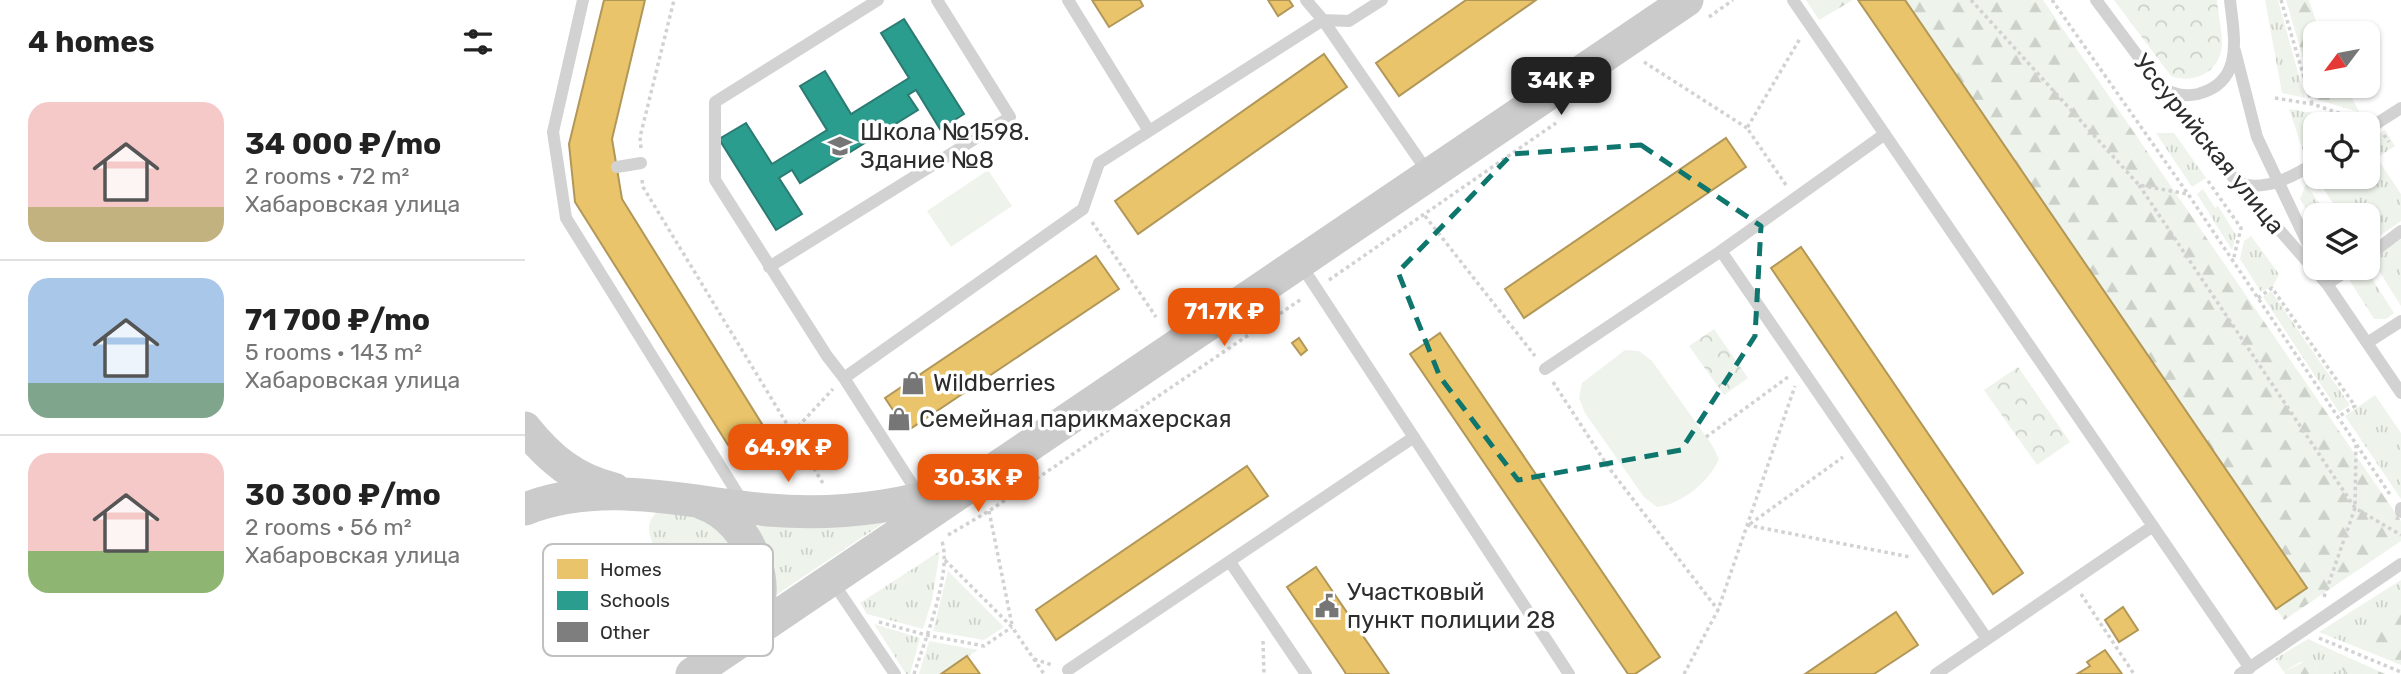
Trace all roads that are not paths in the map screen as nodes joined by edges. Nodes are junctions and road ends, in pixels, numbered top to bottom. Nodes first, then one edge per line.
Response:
1 (583, 0) edge
2 (878, 0) edge
3 (937, 0) edge
4 (1069, 0) edge
5 (1306, 0) edge
6 (1382, 0) edge
7 (1793, 0) edge
8 (2096, 0) edge
9 (2230, 0) edge
10 (1693, 12) edge
11 (1323, 20) junction
12 (2235, 51) junction
13 (2155, 81) junction
14 (2401, 108) edge
15 (2380, 121) edge
16 (1149, 131) junction
17 (1885, 134) junction
18 (641, 163) road end
19 (617, 167) dead end
20 (2303, 169) edge
21 (1429, 174) junction
22 (2278, 181) junction
23 (2237, 182) junction
24 (2401, 231) edge
25 (2303, 234) edge
26 (2380, 247) edge
27 (1721, 251) junction
28 (769, 267) junction
29 (1308, 276) junction
30 (2325, 280) edge
31 (2333, 280) edge
32 (2327, 284) junction
33 (2401, 321) edge
34 (2367, 343) junction
35 (1545, 369) road end
36 (844, 378) junction
37 (2401, 393) edge
38 (525, 430) edge
39 (1414, 437) junction
40 (525, 464) edge
41 (991, 473) junction
42 (631, 492) junction
43 (921, 498) junction
44 (693, 500) junction
45 (746, 507) junction
46 (525, 509) edge
47 (2153, 526) junction
48 (747, 544) edge
49 (1230, 562) junction
50 (2401, 564) edge
51 (832, 580) junction
52 (773, 620) edge
53 (1987, 639) junction
54 (719, 656) edge
55 (1068, 670) dead end
56 (2245, 671) edge
57 (692, 674) edge
58 (895, 674) edge
59 (1306, 674) edge
60 (1569, 674) edge
61 (1936, 674) edge

1 - 45 lane
2 - 28 lane
3 - 28 lane
4 - 16 lane
5 - 11 lane
6 - 11 lane
7 - 17 lane
8 - 13 lane, Уссурийская улица
9 - 12 lane, Уссурийская улица
10 - 21 main road
11 - 16 lane
11 - 21 lane
12 - 13 lane
12 - 22 lane, Уссурийская улица
13 - 23 lane, Уссурийская улица
14 - 15 lane
16 - 36 lane
17 - 27 lane
17 - 47 lane
18 - 19 lane
20 - 22 lane
21 - 29 main road
22 - 23 lane
22 - 25 lane, Уссурийская улица
23 - 32 lane, Уссурийская улица
24 - 26 lane
27 - 35 lane
27 - 53 lane
28 - 36 lane
29 - 39 lane
29 - 41 main road
30 - 32 lane, Уссурийская улица
31 - 32 lane
32 - 34 lane, Уссурийская улица
33 - 34 lane
34 - 37 lane, Уссурийская улица
36 - 43 lane
38 - 40 main road
38 - 42 main road
39 - 49 lane
39 - 60 lane
41 - 43 main road
41 - 51 main road
42 - 44 main road
42 - 46 main road
43 - 45 main road
44 - 45 main road
44 - 48 main road
47 - 53 lane
47 - 56 lane
49 - 55 lane
49 - 59 lane
50 - 56 lane
51 - 52 main road
51 - 58 lane
53 - 61 lane
54 - 57 main road

